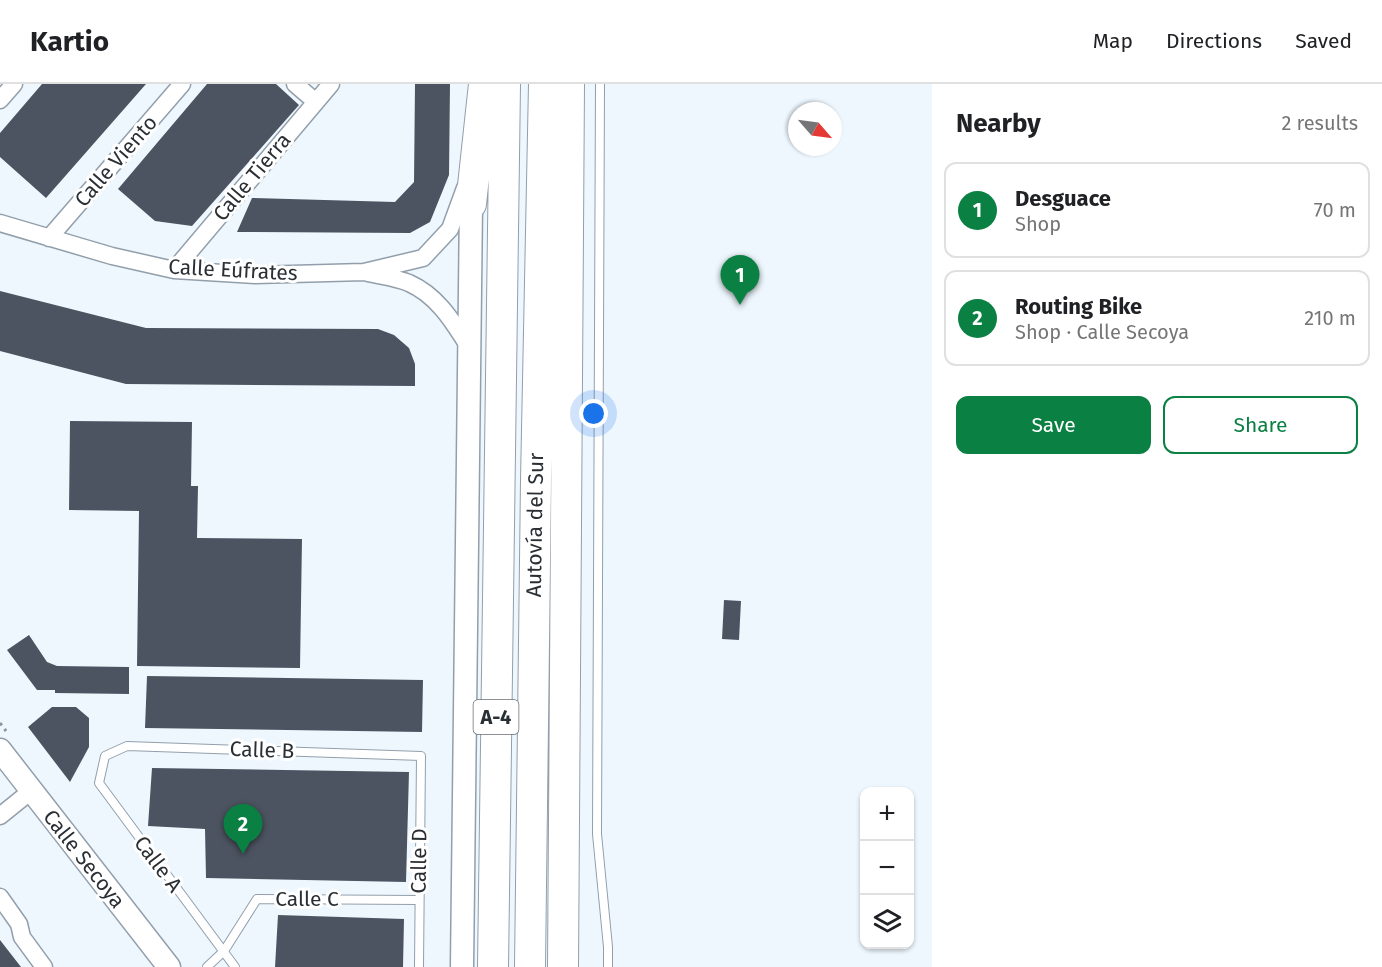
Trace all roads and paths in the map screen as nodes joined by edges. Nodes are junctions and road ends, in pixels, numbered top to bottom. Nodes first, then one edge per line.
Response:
1 (14, 84) edge
2 (183, 84) edge
3 (295, 84) edge
4 (331, 84) edge
5 (470, 84) edge
6 (484, 84) edge
7 (505, 84) edge
8 (544, 84) edge
9 (569, 84) edge
10 (600, 84) edge
11 (0, 100) edge
12 (315, 102) junction
13 (469, 194) junction
14 (0, 223) edge
15 (49, 238) junction
16 (174, 270) junction
17 (364, 272) junction
18 (469, 347) junction
19 (0, 750) edge
20 (105, 756) joint
21 (421, 756) joint
22 (31, 791) junction
23 (0, 816) edge
24 (0, 897) edge
25 (419, 900) junction
26 (224, 951) junction
27 (608, 955) junction
28 (44, 967) edge
29 (169, 967) edge
30 (207, 967) edge
31 (235, 967) edge
32 (419, 967) edge
33 (462, 967) edge
34 (493, 967) edge
35 (530, 967) edge
36 (563, 967) edge
37 (600, 967) edge
38 (608, 967) edge

1 - 11 street
2 - 15 street, Calle Viento
3 - 12 street
4 - 12 street, Calle Tierra
5 - 13 street
6 - 13 highway
7 - 34 highway, Autovía del Sur / A-4
8 - 35 highway, Autovía del Sur / A-4
9 - 36 highway
10 - 27 lane
12 - 16 street, Calle Tierra
13 - 17 street
13 - 18 street
14 - 15 street, Calle Eúfrates
15 - 16 street, Calle Eúfrates
16 - 17 street, Calle Eúfrates
17 - 18 street
18 - 33 street
19 - 22 street, Calle Secoya
20 - 21 lane, Calle B
20 - 26 lane, Calle A
21 - 25 lane, Calle D
22 - 23 street
22 - 29 street, Calle Secoya
24 - 28 street
25 - 26 lane, Calle C
25 - 32 lane, Calle D
26 - 30 lane
26 - 31 lane, Calle A
27 - 37 lane
27 - 38 lane

